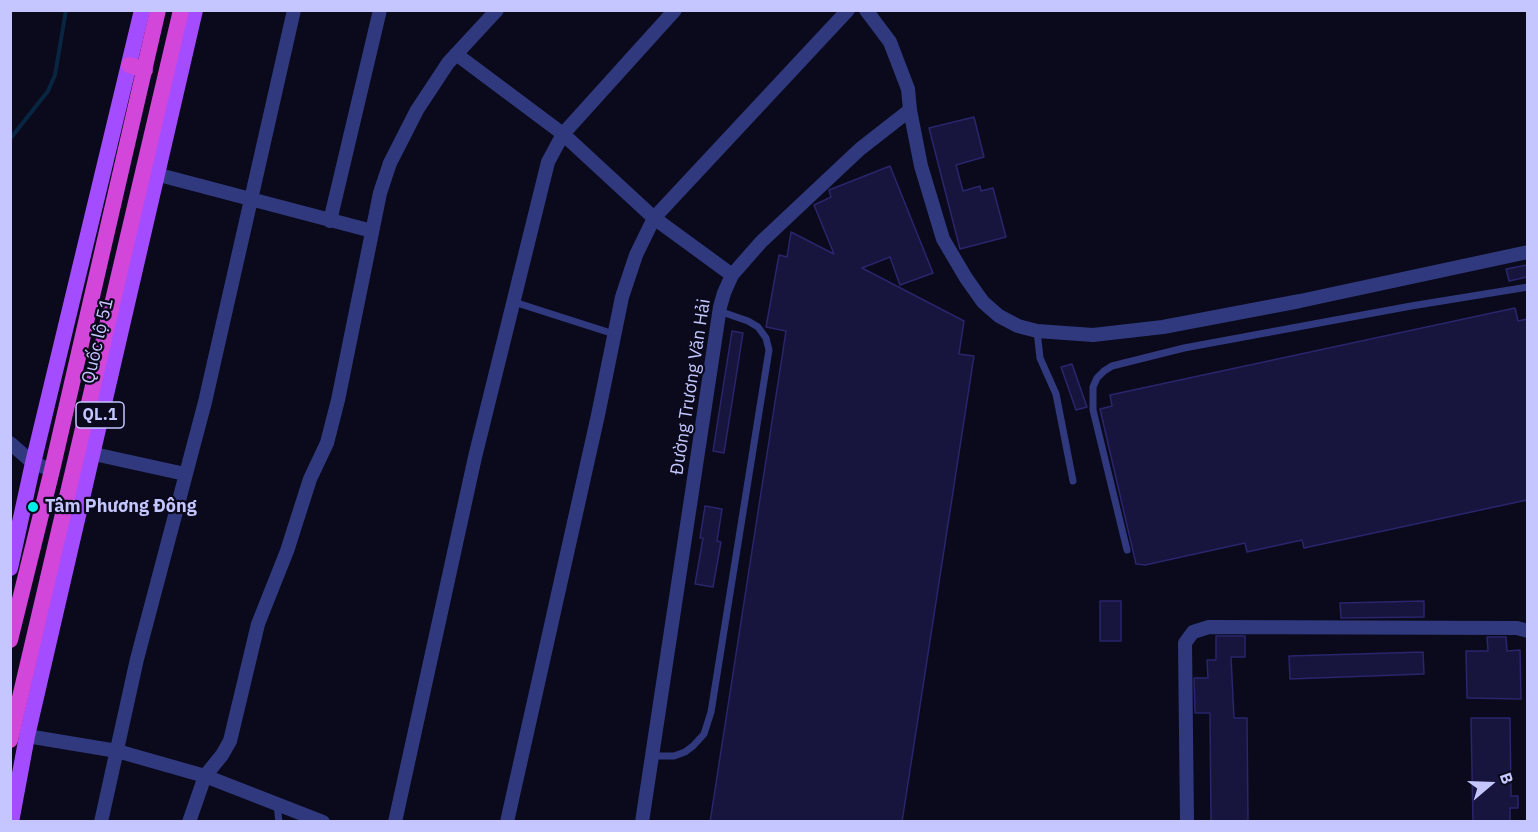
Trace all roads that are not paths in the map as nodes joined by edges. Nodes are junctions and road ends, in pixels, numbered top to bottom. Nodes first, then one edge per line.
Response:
1 (142, 10) edge
2 (159, 10) edge
3 (181, 10) edge
4 (195, 10) edge
5 (294, 10) edge
6 (380, 10) edge
7 (497, 10) edge
8 (675, 10) edge
9 (848, 10) edge
10 (866, 10) edge
11 (456, 54) junction
12 (137, 68) junction
13 (910, 110) junction
14 (563, 135) junction
15 (150, 173) junction
16 (251, 200) junction
17 (654, 218) junction
18 (330, 221) junction
19 (372, 231) junction
20 (1527, 252) edge
21 (732, 275) junction
22 (1527, 287) edge
23 (514, 302) junction
24 (719, 311) junction
25 (1037, 331) junction
26 (614, 334) junction
27 (10, 443) edge
28 (84, 452) junction
29 (33, 463) junction
30 (52, 470) junction
31 (185, 474) junction
32 (1073, 481) dead end
33 (1127, 550) dead end
34 (16, 557) edge
35 (1527, 631) edge
36 (10, 640) edge
37 (15, 735) edge
38 (117, 752) junction
39 (652, 756) junction
40 (205, 776) junction
41 (277, 805) junction
42 (11, 822) edge
43 (101, 822) edge
44 (189, 822) edge
45 (279, 822) edge
46 (323, 822) edge
47 (395, 822) edge
48 (507, 822) edge
49 (642, 822) edge
50 (1187, 822) edge

1 - 12 main road, Quốc lộ 51 / QL.1
2 - 12 highway, Quốc lộ 51 / QL.1
3 - 15 highway, Quốc lộ 51 / QL.1
4 - 15 main road, Quốc lộ 51 / QL.1
5 - 16 street
6 - 18 street
7 - 11 street
8 - 14 street
9 - 17 street
10 - 13 street
11 - 14 street
11 - 19 street
12 - 29 main road, Quốc lộ 51 / QL.1
12 - 30 highway, Quốc lộ 51 / QL.1
13 - 21 street, Đường Trương Văn Hải
13 - 25 street
14 - 17 street
14 - 23 street
15 - 16 street
15 - 28 highway, Quốc lộ 51 / QL.1
16 - 18 street
16 - 31 street
17 - 21 street
17 - 26 street
18 - 19 street
19 - 40 street
20 - 25 street
21 - 24 street, Đường Trương Văn Hải
22 - 33 lane
23 - 26 lane
23 - 47 street
24 - 39 street, Đường Trương Văn Hải
24 - 39 lane
25 - 32 lane
26 - 48 street
27 - 29 street
28 - 31 street
28 - 37 highway, Quốc lộ 51 / QL.1
29 - 30 street
29 - 34 main road, Quốc lộ 51 / QL.1
30 - 34 highway, Quốc lộ 51 / QL.1
31 - 38 street
34 - 36 highway, Quốc lộ 51 / QL.1
35 - 50 street
37 - 38 street
37 - 42 main road, Quốc lộ 51 / QL.1
38 - 40 street
38 - 43 street
39 - 49 street, Đường Trương Văn Hải
40 - 41 street
40 - 44 street
41 - 45 lane
41 - 46 street

